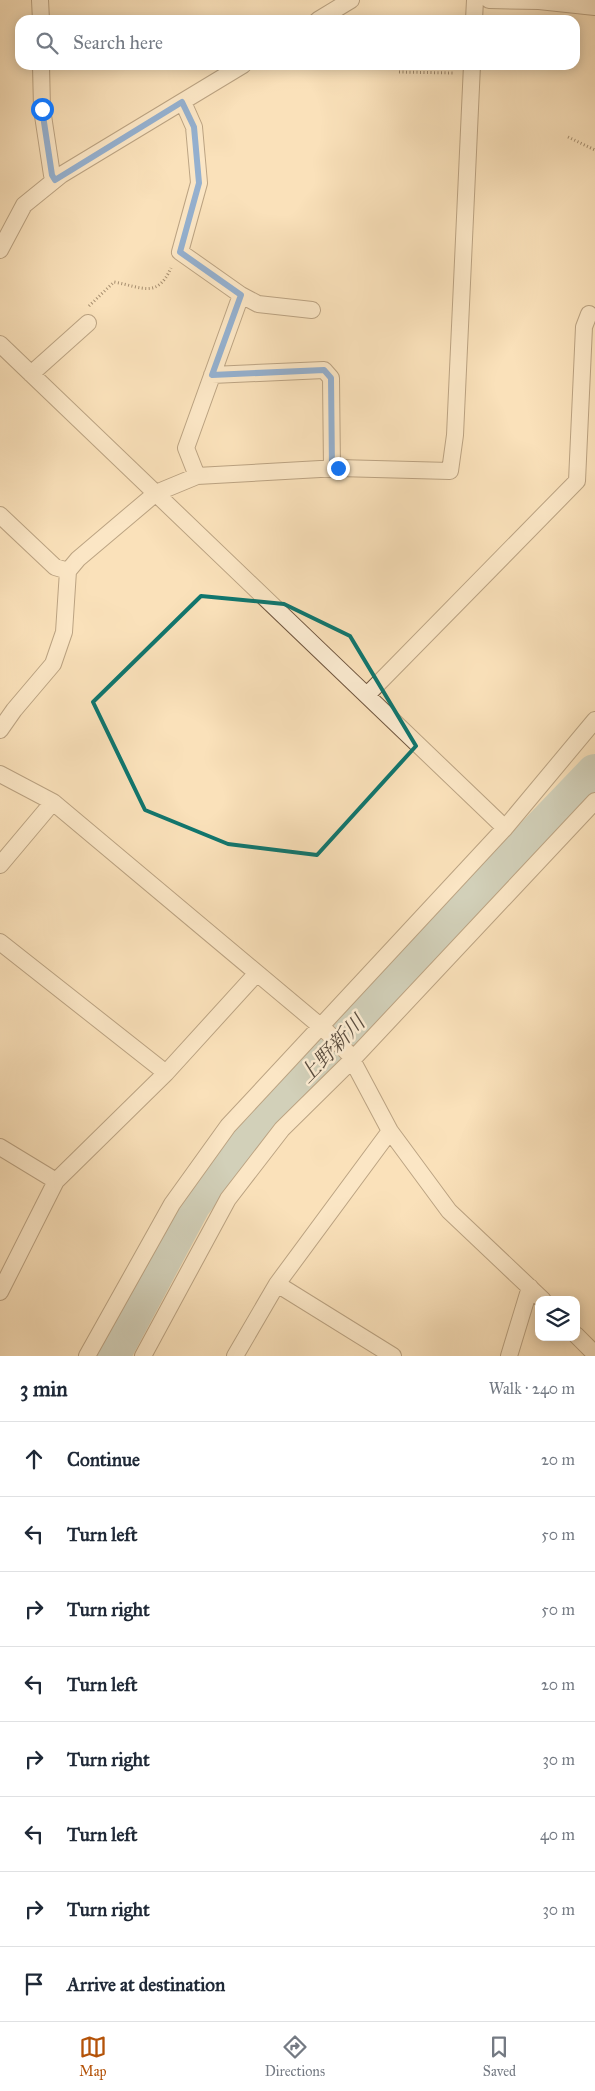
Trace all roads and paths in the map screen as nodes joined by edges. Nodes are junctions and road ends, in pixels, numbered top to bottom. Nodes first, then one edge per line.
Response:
1 (40, 0) edge
2 (351, 0) edge
3 (475, 0) edge
4 (489, 0) edge
5 (595, 7) edge
6 (40, 15) edge
7 (326, 15) edge
8 (474, 15) edge
9 (41, 70) edge
10 (235, 70) edge
11 (447, 70) edge
12 (471, 70) edge
13 (399, 72) dead end
14 (182, 102) junction
15 (568, 137) dead end
16 (595, 150) edge
17 (55, 180) junction
18 (0, 250) edge
19 (180, 252) junction
20 (241, 295) junction
21 (312, 310) dead end
22 (593, 311) edge
23 (85, 318) joint
24 (0, 344) edge
25 (32, 374) junction
26 (212, 375) junction
27 (332, 469) junction
28 (197, 476) junction
29 (156, 493) junction
30 (0, 515) edge
31 (68, 571) junction
32 (366, 695) junction
33 (595, 720) edge
34 (0, 730) edge
35 (0, 774) edge
36 (595, 801) edge
37 (53, 802) junction
38 (505, 828) junction
39 (0, 865) edge
40 (0, 942) edge
41 (257, 973) junction
42 (322, 1028) junction
43 (350, 1057) junction
44 (166, 1074) junction
45 (390, 1131) junction
46 (0, 1147) edge
47 (56, 1181) junction
48 (277, 1284) junction
49 (530, 1287) junction
50 (0, 1292) edge
51 (539, 1296) edge
52 (580, 1339) edge
53 (595, 1354) edge
54 (87, 1356) edge
55 (143, 1356) edge
56 (235, 1356) edge
57 (393, 1356) edge
58 (508, 1356) edge

1 - 6 street
2 - 7 street
3 - 8 street
4 - 5 street
9 - 17 street
10 - 14 street
11 - 13 path
12 - 27 street
14 - 17 street
14 - 19 street
15 - 16 path
17 - 18 street
19 - 20 street
19 - 23 path
20 - 21 street
20 - 26 street
22 - 32 street
23 - 25 street
24 - 25 street
25 - 29 street
26 - 27 street
26 - 28 street
27 - 28 street
28 - 29 street
29 - 31 street
29 - 32 street
30 - 31 street
31 - 34 street
32 - 38 street
33 - 38 street
35 - 37 street
36 - 43 street
37 - 39 street
37 - 41 street
38 - 42 street
40 - 44 street
41 - 42 street
41 - 44 street
42 - 43 street
42 - 54 street
43 - 45 street
43 - 55 street
44 - 47 street
45 - 48 street
45 - 49 street
46 - 47 street
47 - 50 street
48 - 56 street
48 - 57 street
49 - 51 street
49 - 58 street
52 - 53 street

